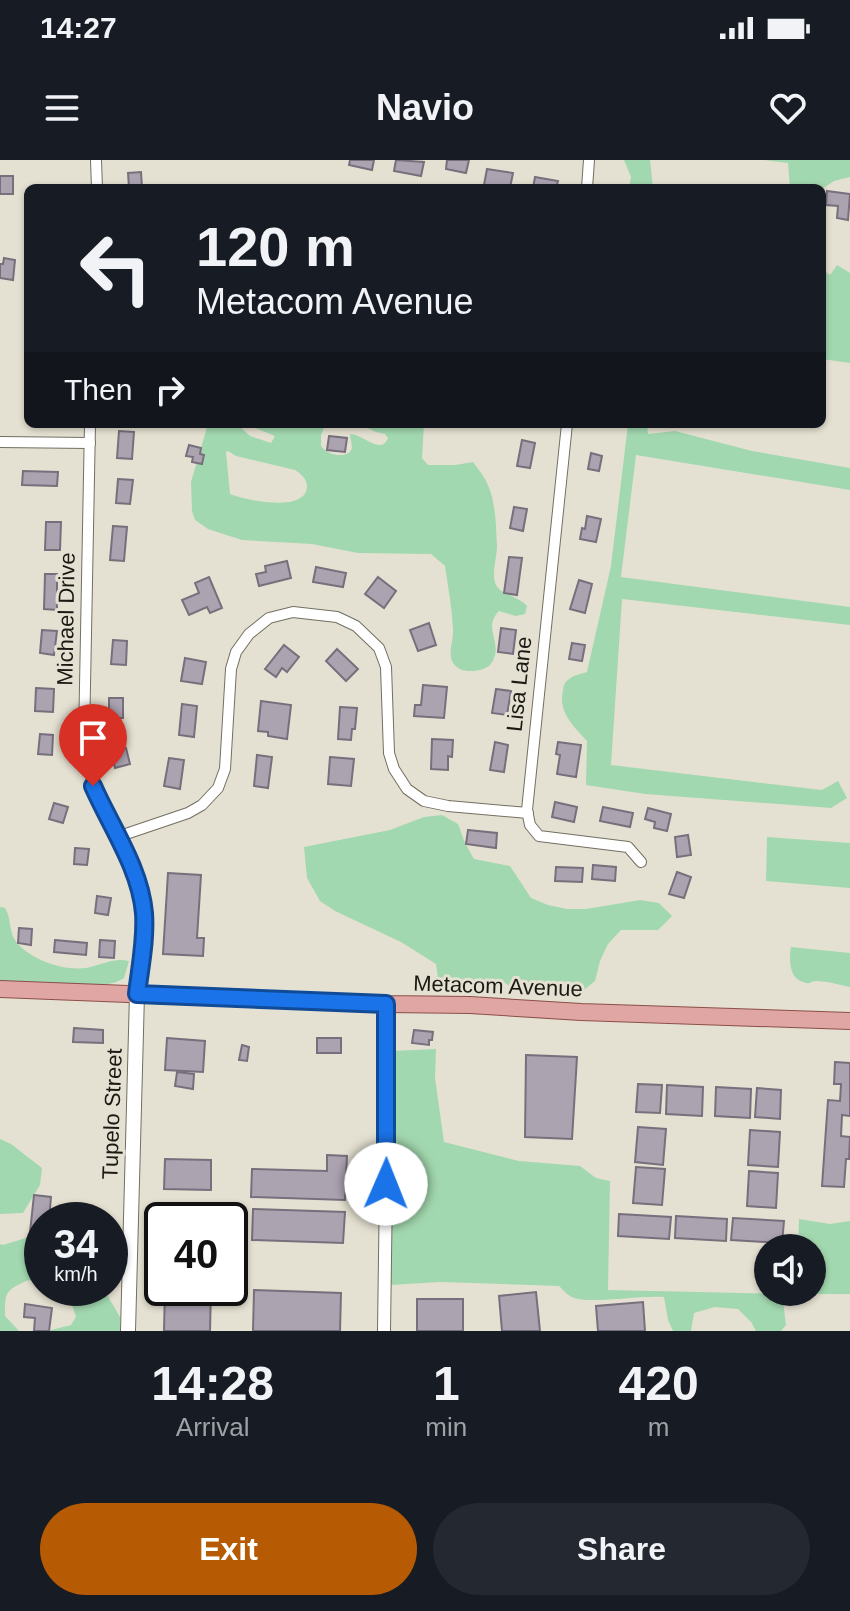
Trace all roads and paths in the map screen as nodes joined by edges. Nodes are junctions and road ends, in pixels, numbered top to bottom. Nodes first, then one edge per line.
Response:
1 (96, 160) edge
2 (589, 160) edge
3 (97, 184) edge
4 (587, 184) edge
5 (90, 428) edge
6 (567, 428) edge
7 (0, 442) edge
8 (90, 443) junction
9 (528, 813) junction
10 (117, 837) junction
11 (641, 862) dead end
12 (0, 989) edge
13 (137, 994) junction
14 (386, 1004) junction
15 (850, 1021) edge
16 (128, 1331) edge
17 (384, 1331) edge

1 - 3 street
2 - 4 street
5 - 8 street, Michael Drive
6 - 9 street, Lisa Lane
7 - 8 street
8 - 10 street, Michael Drive
9 - 10 street
9 - 11 street
10 - 13 street, Michael Drive
12 - 13 main road, Metacom Avenue
13 - 14 main road, Metacom Avenue
13 - 16 main road, Tupelo Street
14 - 15 main road, Metacom Avenue
14 - 17 street

